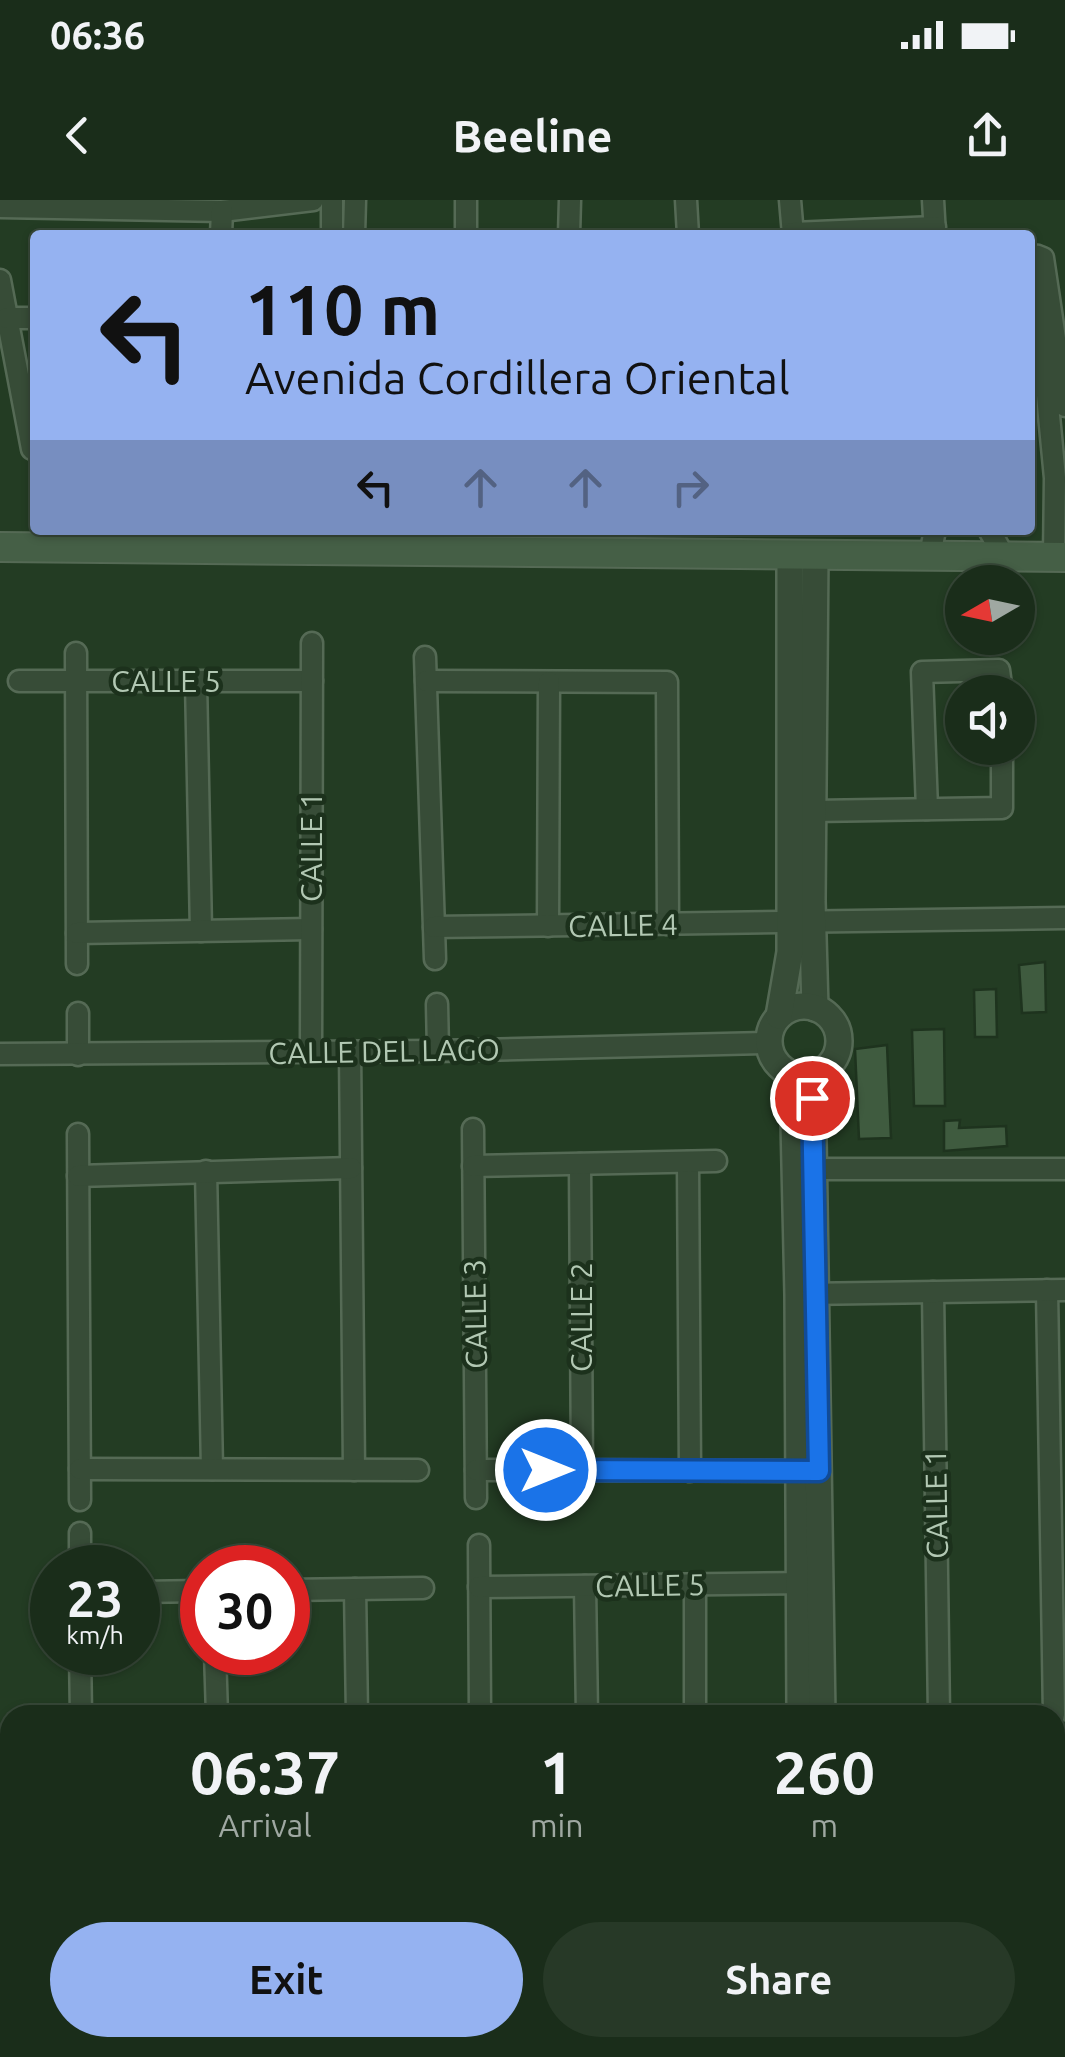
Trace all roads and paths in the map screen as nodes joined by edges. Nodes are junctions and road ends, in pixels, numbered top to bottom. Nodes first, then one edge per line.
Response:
1 (313, 200) edge
2 (332, 200) edge
3 (355, 200) edge
4 (466, 200) edge
5 (570, 200) edge
6 (686, 200) edge
7 (790, 200) edge
8 (933, 200) edge
9 (0, 206) edge
10 (222, 211) junction
11 (221, 230) edge
12 (332, 230) edge
13 (354, 230) edge
14 (466, 230) edge
15 (570, 230) edge
16 (688, 230) edge
17 (793, 230) edge
18 (935, 230) edge
19 (1035, 259) edge
20 (1035, 268) edge
21 (0, 280) edge
22 (7, 318) junction
23 (30, 318) edge
24 (1065, 406) edge
25 (30, 418) edge
26 (1060, 477) edge
27 (992, 535) edge
28 (314, 540) edge
29 (378, 540) edge
30 (932, 543) edge
31 (0, 547) edge
32 (803, 554) junction
33 (1004, 556) junction
34 (1060, 556) edge
35 (312, 643) dead end
36 (76, 653) dead end
37 (425, 657) dead end
38 (1000, 675) edge
39 (803, 677) junction
40 (20, 680) dead end
41 (76, 680) junction
42 (196, 681) junction
43 (312, 681) junction
44 (426, 682) junction
45 (549, 682) junction
46 (1002, 765) edge
47 (927, 809) junction
48 (814, 810) junction
49 (1065, 918) edge
50 (801, 922) junction
51 (668, 924) junction
52 (548, 926) junction
53 (434, 928) junction
54 (311, 929) junction
55 (201, 931) junction
56 (78, 933) junction
57 (435, 960) dead end
58 (78, 964) dead end
59 (437, 1004) dead end
60 (815, 1008) junction
61 (78, 1013) dead end
62 (779, 1016) junction
63 (768, 1043) junction
64 (350, 1050) junction
65 (438, 1050) junction
66 (311, 1052) junction
67 (0, 1054) edge
68 (78, 1055) junction
69 (800, 1074) junction
70 (473, 1129) dead end
71 (78, 1134) dead end
72 (716, 1161) dead end
73 (688, 1162) junction
74 (580, 1164) junction
75 (473, 1166) junction
76 (352, 1168) junction
77 (813, 1169) junction
78 (1065, 1169) edge
79 (206, 1171) junction
80 (78, 1176) junction
81 (1056, 1290) edge
82 (932, 1292) junction
83 (808, 1294) junction
84 (80, 1469) junction
85 (212, 1470) junction
86 (354, 1470) junction
87 (418, 1470) dead end
88 (476, 1470) junction
89 (582, 1470) junction
90 (690, 1471) junction
91 (808, 1471) junction
92 (476, 1498) dead end
93 (80, 1500) dead end
94 (80, 1533) dead end
95 (80, 1545) edge
96 (479, 1546) dead end
97 (810, 1583) junction
98 (695, 1584) junction
99 (585, 1586) junction
100 (480, 1587) junction
101 (422, 1588) dead end
102 (356, 1589) junction
103 (310, 1590) edge
104 (80, 1675) edge
105 (216, 1675) edge
106 (80, 1705) edge
107 (217, 1705) edge
108 (356, 1705) edge
109 (480, 1705) edge
110 (587, 1705) edge
111 (695, 1705) edge
112 (801, 1705) edge
113 (821, 1705) edge
114 (938, 1705) edge
115 (1054, 1705) edge

1 - 10 street
2 - 12 street
3 - 13 street
4 - 14 street
5 - 15 street
6 - 16 street
7 - 17 street
8 - 18 street
9 - 10 street
10 - 11 street
19 - 24 street
20 - 26 street
21 - 22 street
22 - 23 street
22 - 25 street
26 - 34 street
27 - 33 street
28 - 29 main road
28 - 31 main road
29 - 32 main road
30 - 32 main road
30 - 33 main road
32 - 39 street
33 - 34 main road
35 - 43 street, CALLE 1
36 - 41 street
37 - 44 street
38 - 47 street
39 - 48 street
39 - 50 street
40 - 41 street, CALLE 5
41 - 42 street, CALLE 5
41 - 56 street
42 - 43 street, CALLE 5
42 - 55 street
43 - 54 street, CALLE 1
44 - 45 street
44 - 53 street
45 - 51 street
45 - 52 street
46 - 47 street
47 - 48 street
48 - 50 street
49 - 50 street, CALLE 4
50 - 51 street, CALLE 4
50 - 60 street
50 - 62 street
51 - 52 street, CALLE 4
52 - 53 street, CALLE 4
53 - 57 street
54 - 55 street
54 - 66 street, CALLE 1
55 - 56 street
56 - 58 street
59 - 65 street
60 - 62 street
60 - 69 street
61 - 68 street
62 - 63 street
63 - 65 street, CALLE DEL LAGO
63 - 69 street
64 - 65 street, CALLE DEL LAGO
64 - 66 street, CALLE DEL LAGO
64 - 76 street
66 - 68 street, CALLE DEL LAGO
67 - 68 street, CALLE DEL LAGO
69 - 77 street
69 - 83 street
70 - 75 street, CALLE 3
71 - 80 street
72 - 73 street
73 - 74 street
73 - 90 street
74 - 75 street
74 - 89 street, CALLE 2
75 - 88 street, CALLE 3
76 - 79 street
76 - 86 street
77 - 78 street
77 - 83 street
79 - 80 street
79 - 85 street
80 - 84 street
81 - 82 street
81 - 115 street
82 - 83 street
82 - 114 street, CALLE 1
83 - 91 street
84 - 85 street
84 - 93 street
85 - 86 street
86 - 87 street
88 - 89 street
88 - 92 street, CALLE 3
89 - 90 street
90 - 91 street
91 - 97 street
94 - 95 street
96 - 100 street
97 - 98 street, CALLE 5
97 - 112 street
97 - 113 street
98 - 99 street, CALLE 5
98 - 111 street
99 - 100 street, CALLE 5
99 - 110 street
100 - 109 street
101 - 102 street
102 - 103 street
102 - 108 street
104 - 106 street
105 - 107 street

